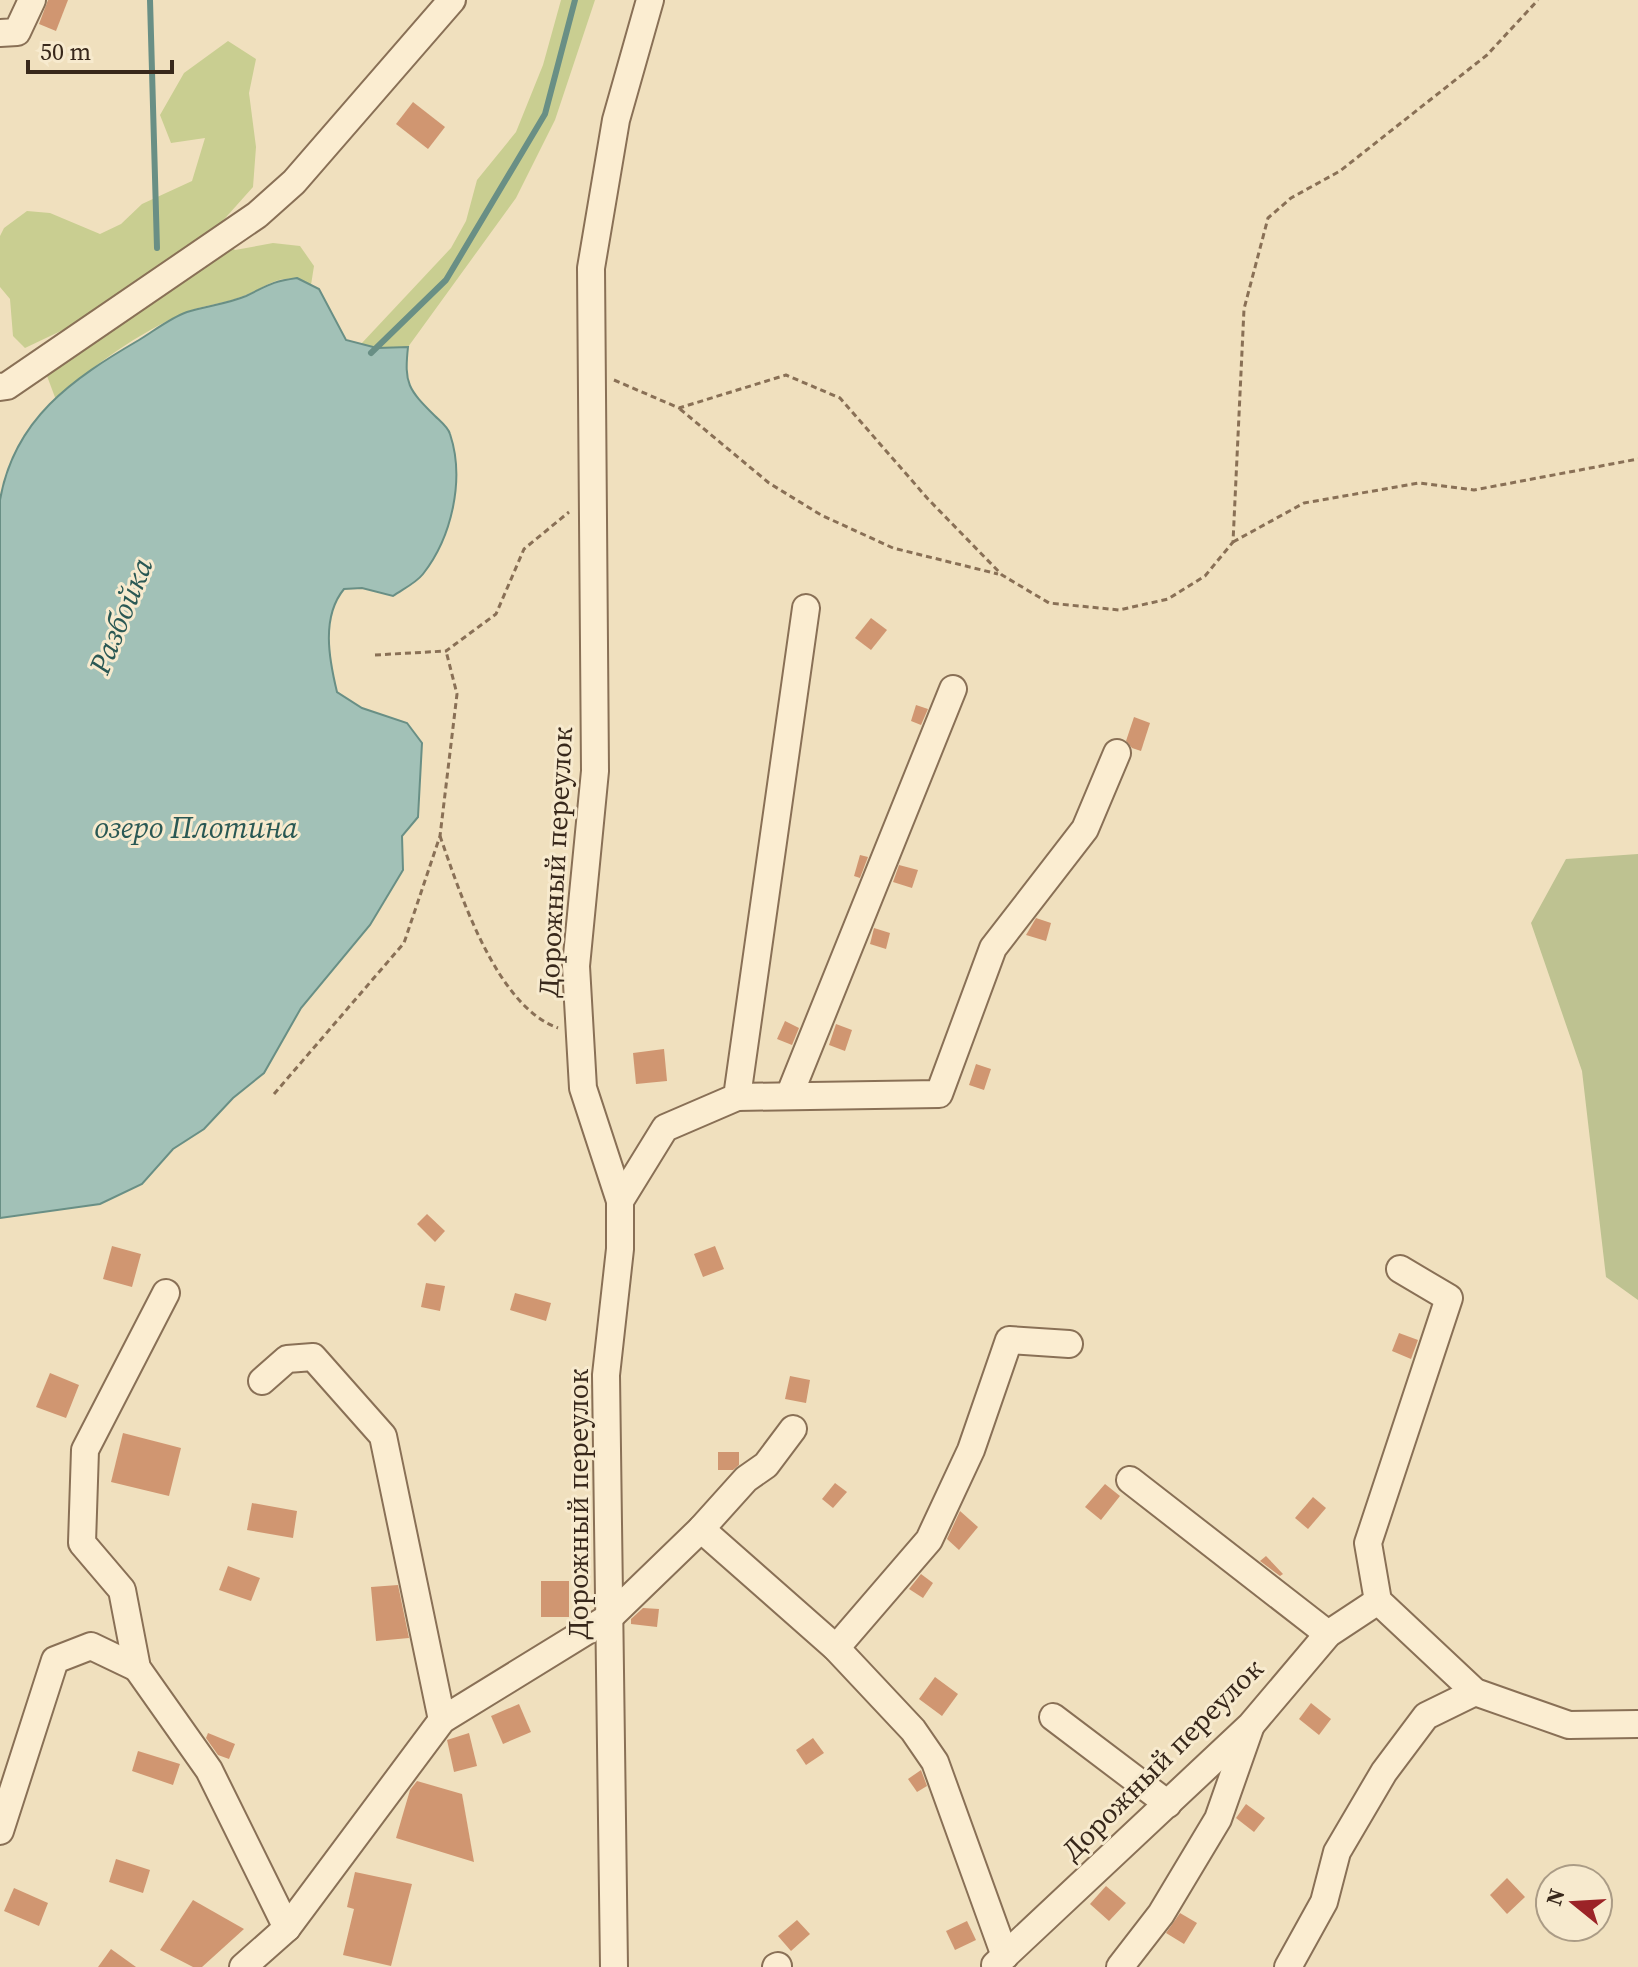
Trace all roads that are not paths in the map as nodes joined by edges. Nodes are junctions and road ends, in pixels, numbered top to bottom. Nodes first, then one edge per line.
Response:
1 (32, 0) edge
2 (452, 0) edge
3 (650, 0) edge
4 (0, 33) edge
5 (0, 387) edge
6 (806, 608) dead end
7 (953, 689) dead end
8 (1117, 753) dead end
9 (789, 1096) junction
10 (737, 1097) junction
11 (620, 1201) junction
12 (1400, 1269) dead end
13 (166, 1293) dead end
14 (1069, 1344) dead end
15 (262, 1381) dead end
16 (793, 1429) dead end
17 (1130, 1480) dead end
18 (701, 1529) junction
19 (1378, 1601) junction
20 (611, 1616) junction
21 (1328, 1634) junction
22 (836, 1648) junction
23 (137, 1668) junction
24 (1475, 1692) junction
25 (1053, 1717) dead end
26 (442, 1720) junction
27 (1638, 1724) edge
28 (1251, 1725) junction
29 (1168, 1804) junction
30 (0, 1831) edge
31 (287, 1928) junction
32 (999, 1961) edge
33 (243, 1967) edge
34 (614, 1967) edge
35 (1120, 1967) edge
36 (1288, 1967) edge

1 - 4 street
2 - 5 street
3 - 11 street, Дорожный переулок
6 - 10 street
7 - 9 street
8 - 9 street
9 - 10 street
10 - 11 street
11 - 20 street, Дорожный переулок
12 - 19 street
13 - 23 street
14 - 22 street
15 - 26 street
16 - 18 street
17 - 21 street
18 - 20 street
18 - 22 street
19 - 21 street, Дорожный переулок
19 - 24 street
20 - 26 street
20 - 34 street, Дорожный переулок
21 - 28 street, Дорожный переулок
22 - 32 street
23 - 30 street
23 - 31 street
24 - 27 street
24 - 36 street
25 - 29 street
26 - 31 street
28 - 29 street, Дорожный переулок
28 - 35 street
29 - 32 street, Дорожный переулок
31 - 33 street

